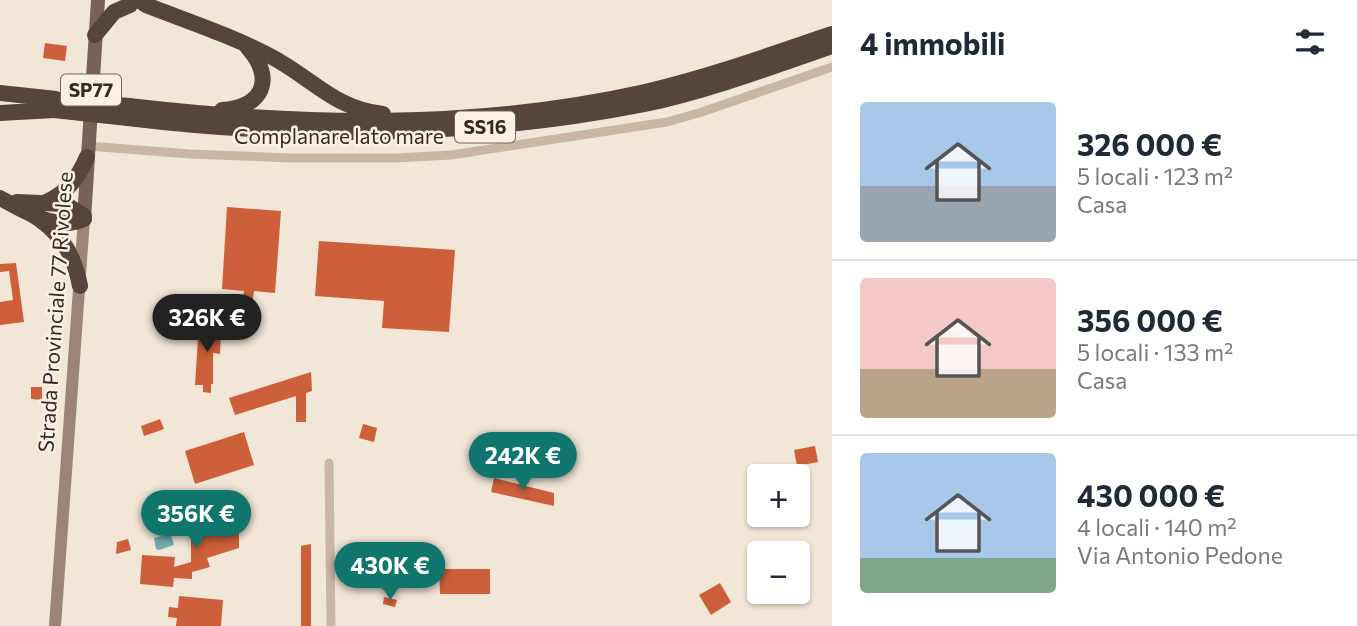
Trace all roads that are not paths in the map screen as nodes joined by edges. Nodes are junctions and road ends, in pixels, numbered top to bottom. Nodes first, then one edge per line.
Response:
1 (98, 0) edge
2 (111, 0) edge
3 (138, 3) edge
4 (832, 34) edge
5 (95, 35) junction
6 (243, 43) junction
7 (832, 46) edge
8 (832, 67) edge
9 (0, 93) edge
10 (0, 104) edge
11 (55, 105) junction
12 (128, 112) junction
13 (181, 112) junction
14 (0, 113) edge
15 (438, 120) junction
16 (87, 151) junction
17 (0, 198) edge
18 (46, 202) junction
19 (30, 213) junction
20 (84, 218) junction
21 (80, 286) junction
22 (329, 463) dead end
23 (55, 626) edge
24 (331, 626) edge

1 - 5 main road, Strada Provinciale 77 Rivolese / SP77
2 - 3 highway
3 - 5 highway
3 - 6 highway
4 - 15 highway, SS16
5 - 16 main road, Strada Provinciale 77 Rivolese / SP77
6 - 13 highway
6 - 15 highway
7 - 12 highway, SS16
8 - 16 street, Complanare lato mare
9 - 11 highway, SS16
10 - 11 highway, SS16
11 - 12 highway, SS16, bridge
11 - 14 highway
12 - 13 highway, SS16
13 - 15 highway, SS16
16 - 18 highway
16 - 20 main road, Strada Provinciale 77 Rivolese / SP77
17 - 18 highway
17 - 19 highway
18 - 20 highway
19 - 20 highway
19 - 21 highway
20 - 21 main road, Strada Provinciale 77 Rivolese / SP77
21 - 23 main road, Strada Provinciale 77 Rivolese / SP77
22 - 24 street

